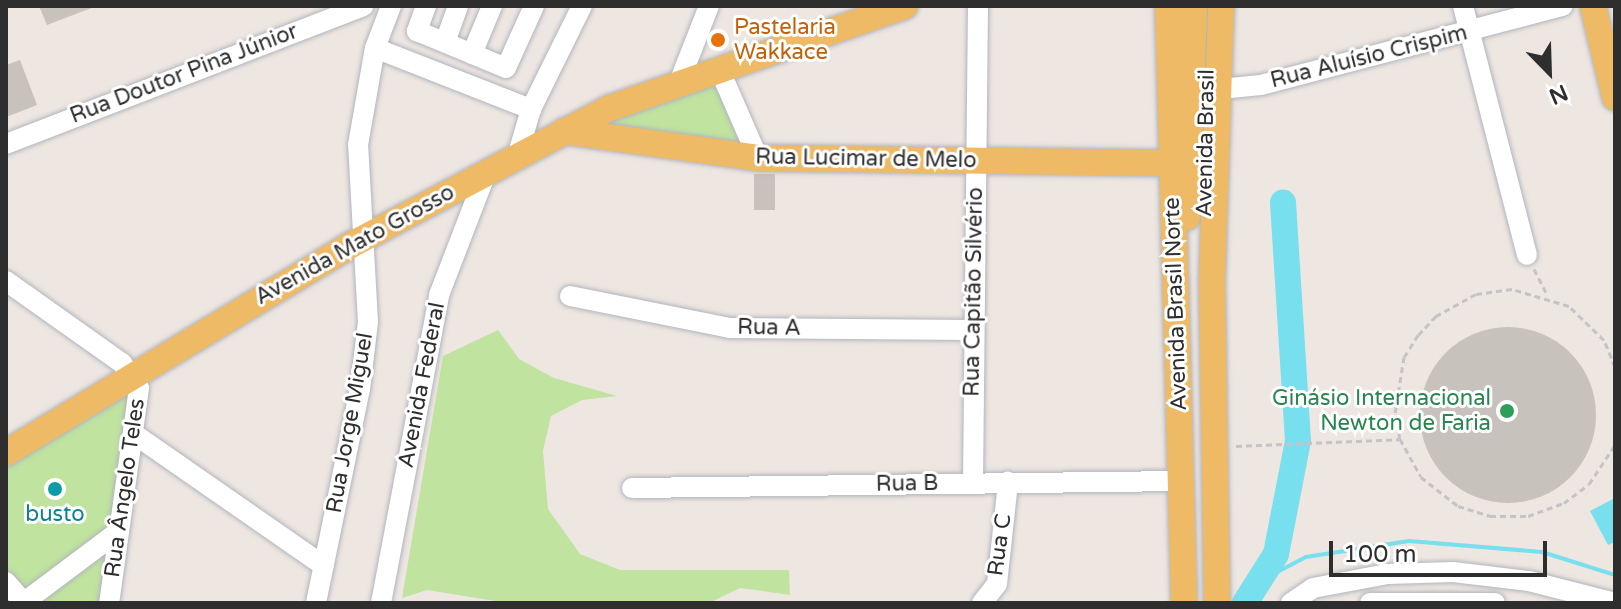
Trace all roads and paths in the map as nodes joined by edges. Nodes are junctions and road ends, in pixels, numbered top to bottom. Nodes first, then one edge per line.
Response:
1 (363, 6) edge
2 (391, 6) edge
3 (426, 6) edge
4 (458, 6) edge
5 (492, 6) edge
6 (534, 6) edge
7 (582, 6) edge
8 (709, 6) edge
9 (905, 6) edge
10 (978, 6) edge
11 (1168, 6) edge
12 (1194, 6) edge
13 (1209, 6) edge
14 (1221, 6) edge
15 (1463, 6) edge
16 (1563, 6) edge
17 (1593, 6) edge
18 (1470, 31) junction
19 (445, 42) junction
20 (375, 48) junction
21 (472, 54) junction
22 (721, 73) junction
23 (678, 85) junction
24 (1220, 89) junction
25 (1615, 97) edge
26 (531, 109) junction
27 (564, 131) junction
28 (1198, 132) junction
29 (6, 144) edge
30 (517, 157) junction
31 (758, 158) junction
32 (976, 162) junction
33 (1170, 163) junction
34 (486, 173) junction
35 (364, 238) junction
36 (1527, 255) joint
37 (1176, 271) junction
38 (1212, 280) junction
39 (6, 281) edge
40 (570, 296) dead end
41 (1548, 296) junction
42 (971, 330) junction
43 (1615, 367) edge
44 (133, 375) junction
45 (134, 434) junction
46 (1400, 439) junction
47 (1615, 445) edge
48 (1216, 447) junction
49 (6, 453) edge
50 (1182, 481) junction
51 (1008, 482) junction
52 (973, 483) junction
53 (632, 488) dead end
54 (119, 531) junction
55 (324, 566) junction
56 (1183, 575) junction
57 (6, 582) edge
58 (23, 603) edge
59 (109, 603) edge
60 (316, 603) edge
61 (381, 603) edge
62 (982, 603) edge
63 (1170, 603) edge
64 (1184, 603) edge
65 (1217, 603) edge
66 (1291, 603) edge
67 (1370, 603) edge
68 (1495, 603) edge
69 (1615, 603) edge

1 - 29 street, Rua Doutor Pina Júnior
2 - 20 street, Rua Jorge Miguel
3 - 19 street
4 - 19 street
5 - 21 street
6 - 21 street
7 - 26 street
8 - 23 street
9 - 22 main road, Avenida Mato Grosso
10 - 32 street, Rua Capitão Silvério
11 - 33 main road, Avenida Brasil Norte
12 - 28 main road, Avenida Brasil
13 - 28 main road, Avenida Brasil
14 - 24 main road, Avenida Brasil Norte
15 - 18 street
16 - 18 street, Rua Aluísio Crispim
17 - 25 main road
18 - 24 street, Rua Aluísio Crispim
18 - 36 street
19 - 21 street
20 - 26 street
20 - 35 street, Rua Jorge Miguel
22 - 23 main road, Avenida Mato Grosso
22 - 31 street
23 - 27 main road, Avenida Mato Grosso
24 - 38 main road, Avenida Brasil Norte
26 - 30 street
27 - 30 main road, Avenida Mato Grosso
27 - 31 main road, Rua Lucimar de Melo
28 - 37 main road, Avenida Brasil
28 - 38 main road, Avenida Brasil
30 - 34 main road, Avenida Mato Grosso
31 - 32 main road, Rua Lucimar de Melo
32 - 33 main road, Rua Lucimar de Melo
32 - 42 street, Rua Capitão Silvério
33 - 37 main road, Avenida Brasil Norte
34 - 35 main road, Avenida Mato Grosso
34 - 61 street, Avenida Federal
35 - 44 main road, Avenida Mato Grosso
35 - 55 street, Rua Jorge Miguel
36 - 41 path
37 - 50 main road, Avenida Brasil Norte
38 - 48 main road, Avenida Brasil Norte
39 - 44 street
40 - 42 street, Rua A
41 - 43 path
41 - 46 path
42 - 52 street, Rua Capitão Silvério
44 - 45 street, Rua Ângelo Teles
44 - 49 main road, Avenida Mato Grosso
45 - 54 street, Rua Ângelo Teles
45 - 55 street
46 - 47 path
46 - 48 path
48 - 65 main road, Avenida Brasil Norte
50 - 51 street, Rua B
50 - 56 main road, Avenida Brasil Norte
51 - 52 street, Rua B
51 - 62 street, Rua C
52 - 53 street, Rua B
54 - 58 street
54 - 59 street, Rua Ângelo Teles
55 - 60 street, Rua Jorge Miguel
56 - 63 street
56 - 64 main road, Avenida Brasil Norte
57 - 58 street
66 - 69 street
67 - 68 street

